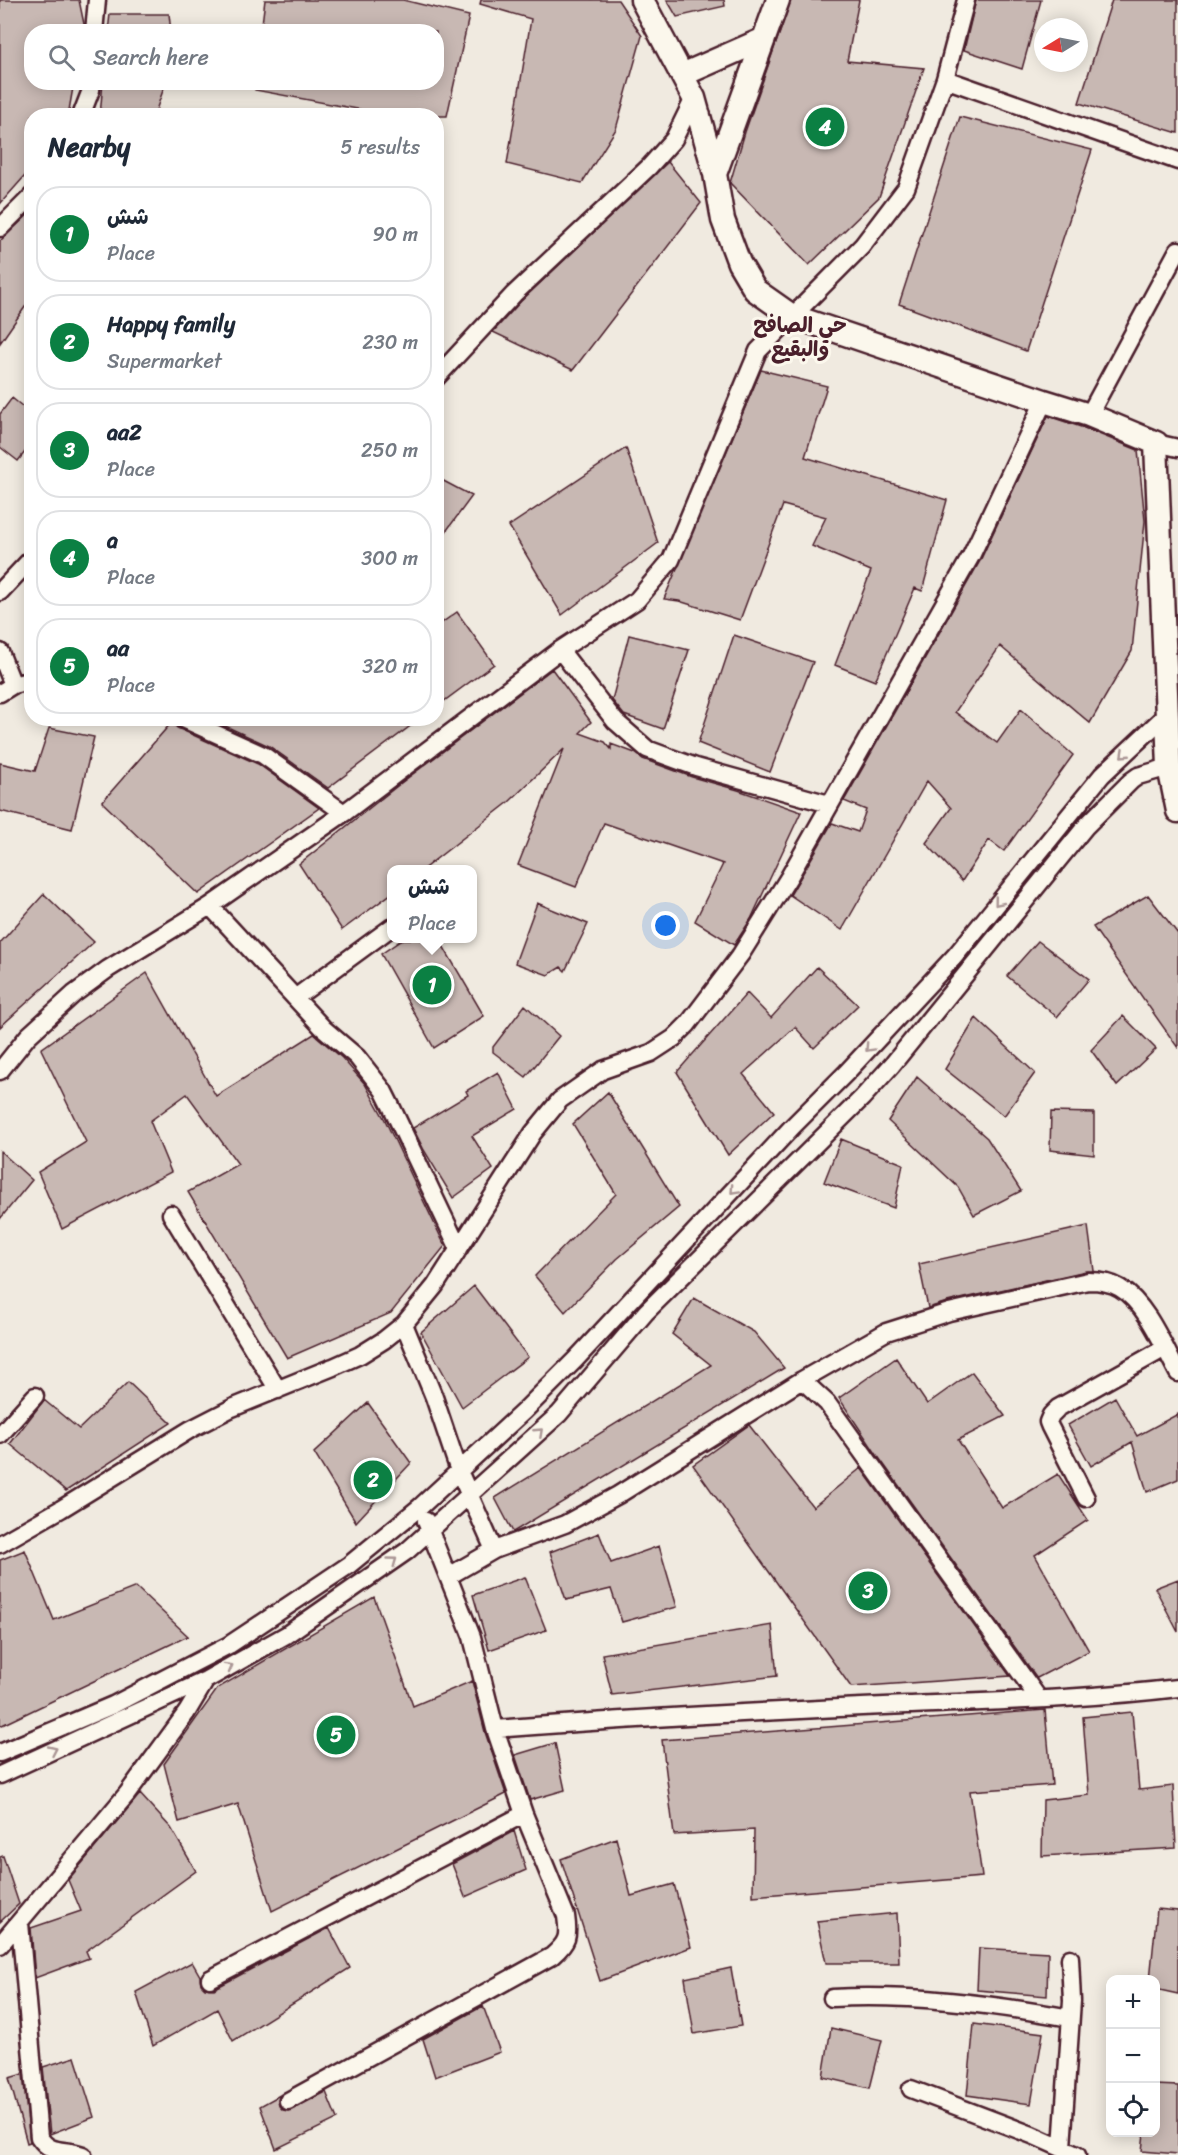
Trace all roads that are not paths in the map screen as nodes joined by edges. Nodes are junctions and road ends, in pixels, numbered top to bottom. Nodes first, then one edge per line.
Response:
1 (96, 0) edge
2 (642, 0) edge
3 (778, 0) edge
4 (966, 0) edge
5 (94, 24) edge
6 (764, 39) junction
7 (682, 75) junction
8 (945, 79) junction
9 (91, 90) edge
10 (694, 98) junction
11 (84, 108) edge
12 (1178, 160) edge
13 (715, 174) junction
14 (24, 204) edge
15 (0, 228) edge
16 (1178, 250) edge
17 (792, 316) junction
18 (444, 369) edge
19 (1044, 401) junction
20 (1089, 415) junction
21 (1156, 443) junction
22 (1178, 448) edge
23 (24, 566) edge
24 (0, 592) edge
25 (560, 650) junction
26 (0, 652) edge
27 (24, 683) edge
28 (7, 689) edge
29 (1167, 714) junction
30 (199, 726) edge
31 (1169, 767) junction
32 (829, 804) junction
33 (1178, 811) edge
34 (344, 813) junction
35 (210, 906) junction
36 (387, 931) edge
37 (295, 998) junction
38 (0, 1071) edge
39 (171, 1214) dead end
40 (459, 1249) junction
41 (404, 1323) junction
42 (1165, 1348) junction
43 (1178, 1373) edge
44 (802, 1380) junction
45 (278, 1390) junction
46 (35, 1396) dead end
47 (0, 1435) edge
48 (459, 1471) junction
49 (470, 1496) junction
50 (1086, 1498) dead end
51 (420, 1507) junction
52 (430, 1530) junction
53 (3, 1538) edge
54 (494, 1550) junction
55 (449, 1576) junction
56 (296, 1600) junction
57 (307, 1621) junction
58 (206, 1680) junction
59 (1178, 1688) edge
60 (1039, 1699) junction
61 (495, 1729) junction
62 (0, 1753) edge
63 (0, 1775) edge
64 (525, 1814) junction
65 (20, 1923) junction
66 (0, 1945) edge
67 (1070, 1958) dead end
68 (210, 1979) dead end
69 (832, 1998) dead end
70 (1070, 2018) junction
71 (911, 2089) dead end
72 (288, 2101) dead end
73 (1062, 2147) junction
74 (83, 2155) edge
75 (1077, 2155) edge

1 - 5 street
2 - 7 street
3 - 6 street
4 - 8 street
6 - 7 street
6 - 13 street
7 - 10 street
8 - 12 street
8 - 17 street
9 - 11 street
10 - 13 street
10 - 18 street
13 - 17 street
14 - 15 street
16 - 20 street
17 - 19 street
17 - 25 street
19 - 20 street
19 - 32 street
20 - 21 street
21 - 22 street
21 - 29 street
23 - 24 street
25 - 32 street
25 - 34 street
26 - 28 street
27 - 28 street
29 - 31 street
29 -> 48 street
30 - 34 street
31 - 33 street
49 -> 31 street
32 - 40 street
34 - 35 street
35 - 37 street
35 - 38 street
36 - 37 street
37 - 40 street
39 - 45 street
40 - 41 street
41 - 45 street
41 - 48 street
42 - 43 street
42 - 44 street
42 - 50 street
44 - 54 street
44 - 60 street
45 - 53 street
46 - 47 street
48 - 49 street
48 - 51 street
49 - 52 street
49 - 54 street
51 - 52 street
51 - 56 street
52 - 55 street
57 -> 52 street
54 - 55 street
55 - 61 street
56 - 57 street
56 - 62 street
58 -> 57 street
63 -> 58 street
58 - 65 street
59 - 60 street
60 - 61 street
61 - 64 street
64 - 68 street
64 - 72 street
65 - 66 street
65 - 74 street
67 - 70 street
69 - 70 street
70 - 73 street
71 - 73 street
73 - 75 street

